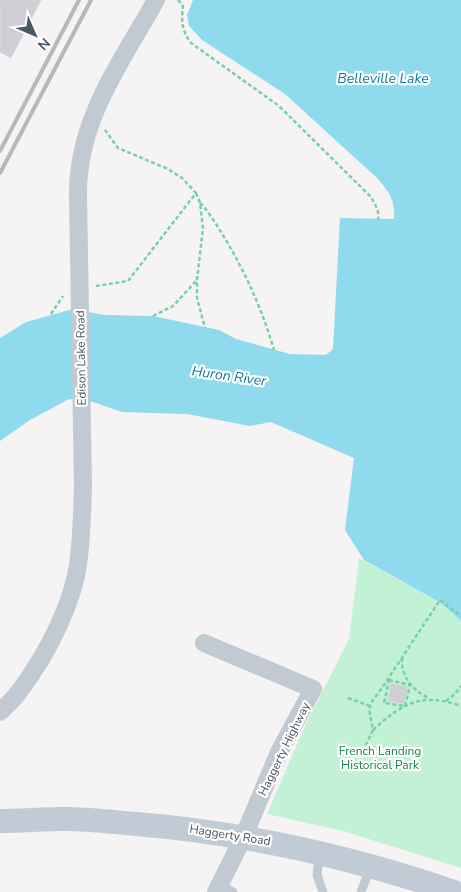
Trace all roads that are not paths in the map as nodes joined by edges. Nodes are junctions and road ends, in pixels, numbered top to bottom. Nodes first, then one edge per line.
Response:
1 (156, 0) edge
2 (204, 642) dead end
3 (0, 712) edge
4 (0, 822) edge
5 (244, 836) junction
6 (319, 852) junction
7 (371, 865) junction
8 (223, 889) edge
9 (323, 892) edge
10 (361, 892) edge
11 (454, 892) edge

1 - 3 street, Edison Lake Road, bridge
2 - 5 street, Haggerty Highway
4 - 5 main road, Haggerty Road
5 - 6 main road, Haggerty Road
5 - 8 street
6 - 7 main road, Haggerty Road
6 - 9 lane
7 - 10 lane
7 - 11 main road, Haggerty Road

